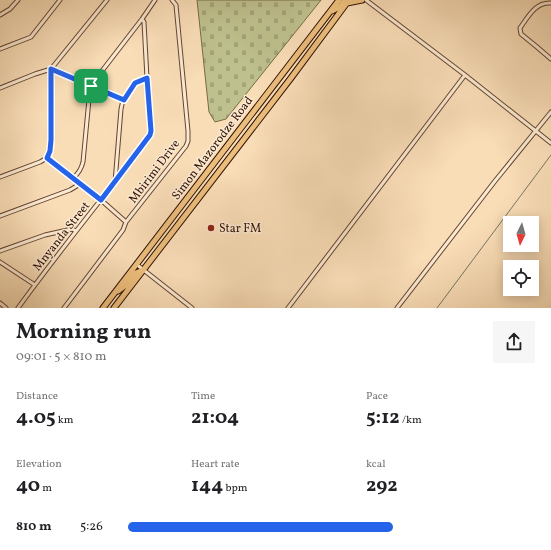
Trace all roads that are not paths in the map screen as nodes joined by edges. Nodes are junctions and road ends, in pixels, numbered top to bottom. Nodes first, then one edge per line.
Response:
1 (18, 0) edge
2 (60, 0) edge
3 (107, 0) edge
4 (154, 0) edge
5 (172, 0) edge
6 (339, 0) edge
7 (362, 0) edge
8 (366, 0) edge
9 (347, 1) edge
10 (551, 3) edge
11 (330, 12) junction
12 (0, 15) edge
13 (142, 19) junction
14 (0, 49) edge
15 (551, 59) edge
16 (51, 69) junction
17 (465, 75) junction
18 (147, 78) junction
19 (91, 86) junction
20 (0, 88) edge
21 (124, 100) junction
22 (551, 112) edge
23 (535, 131) junction
24 (551, 143) edge
25 (47, 158) junction
26 (0, 176) edge
27 (73, 179) junction
28 (115, 182) junction
29 (80, 184) junction
30 (101, 200) junction
31 (0, 216) edge
32 (126, 222) junction
33 (76, 231) junction
34 (0, 251) edge
35 (0, 262) edge
36 (136, 264) junction
37 (143, 270) junction
38 (35, 285) junction
39 (116, 292) junction
40 (0, 303) edge
41 (6, 308) edge
42 (18, 308) edge
43 (64, 308) edge
44 (103, 308) edge
45 (114, 308) edge
46 (192, 308) edge
47 (288, 308) edge
48 (397, 308) edge

1 - 12 street
2 - 14 street
3 - 16 street
4 - 13 street
5 - 32 street, Mbirimi Drive
6 - 11 highway, Simon Mazorodze Road
7 - 9 highway
8 - 17 street
9 - 11 highway
9 - 37 highway, Simon Mazorodze Road
10 - 15 street
11 - 36 highway, Simon Mazorodze Road
13 - 18 street, Mnyanda Street
13 - 19 street
16 - 19 street
16 - 20 street
16 - 25 street
17 - 23 street
17 - 47 street
18 - 21 street
18 - 28 street, Mnyanda Street
19 - 21 street
19 - 27 street
21 - 28 street
22 - 23 street
23 - 24 street
23 - 48 street
25 - 26 street
25 - 27 street
27 - 29 street
28 - 30 street, Mnyanda Street
29 - 30 street
29 - 31 street
30 - 32 street
30 - 33 street, Mnyanda Street
32 - 43 street, Mbirimi Drive
33 - 34 street
33 - 38 street, Mnyanda Street
35 - 38 street
36 - 37 street
36 - 39 highway, Simon Mazorodze Road
37 - 39 highway
37 - 45 highway, Simon Mazorodze Road
37 - 46 street
38 - 42 street, Mnyanda Street
39 - 44 highway, Simon Mazorodze Road
40 - 41 street

